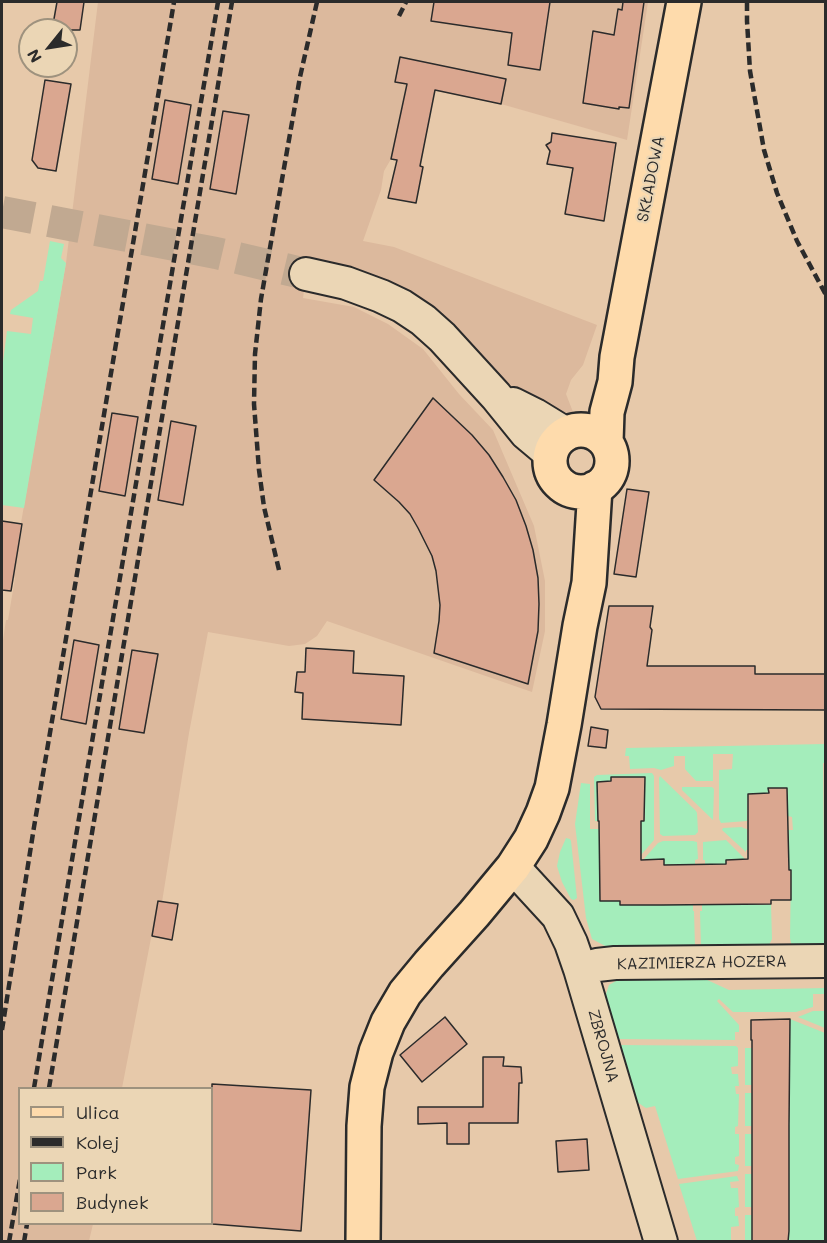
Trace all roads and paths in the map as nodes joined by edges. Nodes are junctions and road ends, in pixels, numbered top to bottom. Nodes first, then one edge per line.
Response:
1 (684, 2) edge
2 (306, 274) tunnel mouth
3 (576, 440) junction
4 (584, 490) junction
5 (513, 867) junction
6 (825, 962) edge
7 (580, 969) junction
8 (363, 1242) edge
9 (661, 1242) edge

1 - 3 main road, SKŁADOWA
2 - 3 street
3 - 4 main road
3 - 4 main road
4 - 5 main road
5 - 7 street, ZBROJNA
5 - 8 main road
6 - 7 street, KAZIMIERZA HOZERA
7 - 9 street, ZBROJNA

